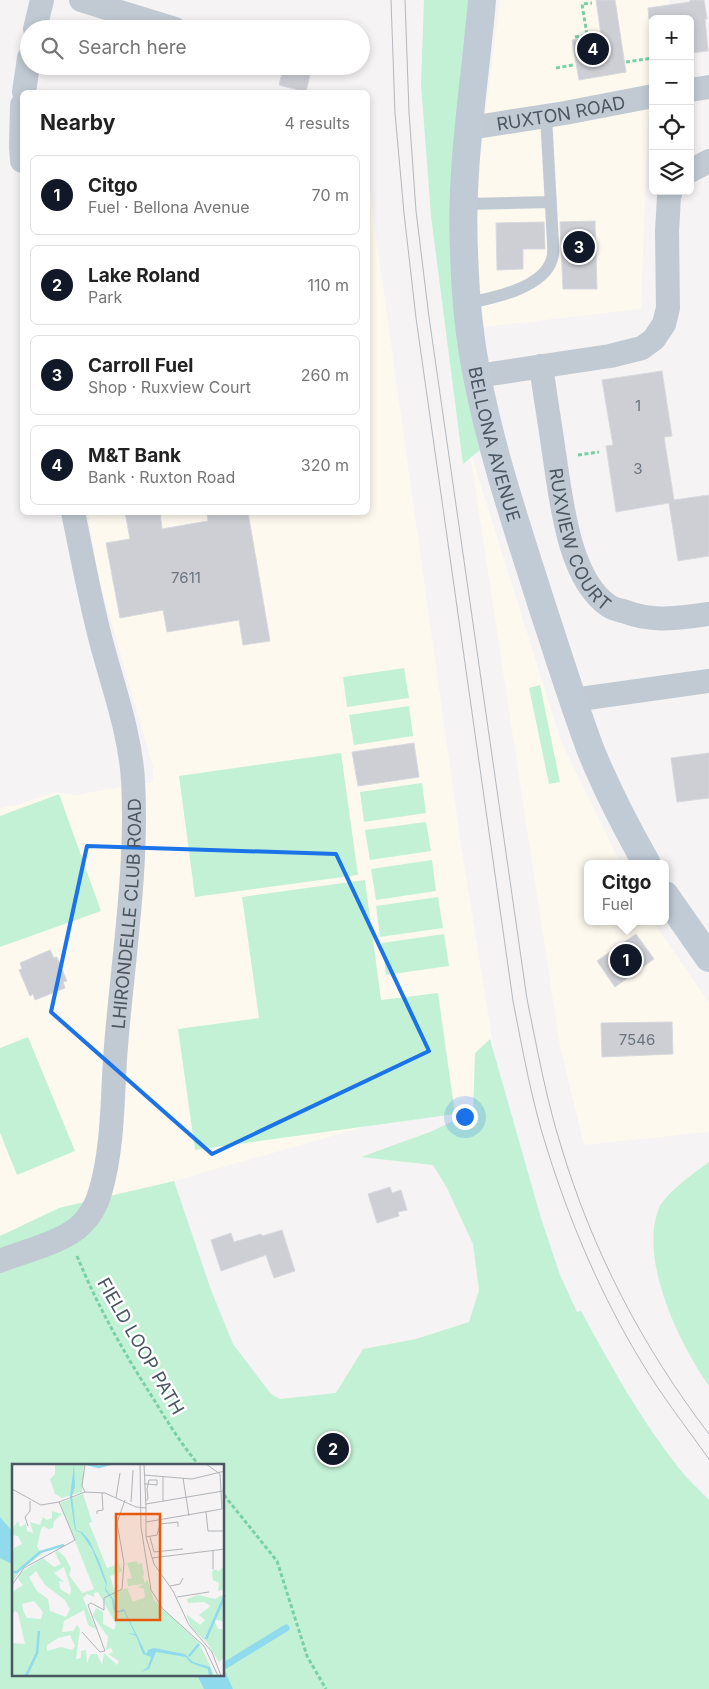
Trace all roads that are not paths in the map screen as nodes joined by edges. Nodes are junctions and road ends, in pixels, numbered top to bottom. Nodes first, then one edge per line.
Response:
1 (42, 0) edge
2 (81, 0) edge
3 (482, 0) edge
4 (36, 20) edge
5 (146, 20) edge
6 (26, 75) edge
7 (709, 87) edge
8 (694, 89) edge
9 (24, 90) edge
10 (649, 97) edge
11 (546, 116) junction
12 (470, 128) junction
13 (709, 161) edge
14 (694, 169) edge
15 (670, 195) edge
16 (551, 202) junction
17 (464, 204) junction
18 (468, 304) junction
19 (541, 366) junction
20 (477, 376) junction
21 (75, 515) edge
22 (709, 614) edge
23 (709, 681) edge
24 (573, 700) junction
25 (645, 860) edge
26 (669, 901) edge
27 (709, 958) edge
28 (0, 1261) edge

1 - 4 street
2 - 5 street
3 - 12 main road, BELLONA AVENUE
6 - 9 street
7 - 8 street
10 - 11 street, RUXTON ROAD
11 - 12 street, RUXTON ROAD
11 - 16 lane
12 - 17 main road, BELLONA AVENUE
13 - 14 street
15 - 19 street
16 - 17 lane
16 - 18 lane
17 - 18 main road, BELLONA AVENUE
18 - 20 main road, BELLONA AVENUE
19 - 20 street
19 - 22 street, RUXVIEW COURT
20 - 24 main road, BELLONA AVENUE
21 - 28 street, LHIRONDELLE CLUB ROAD
23 - 24 street
24 - 25 main road, BELLONA AVENUE
26 - 27 main road

